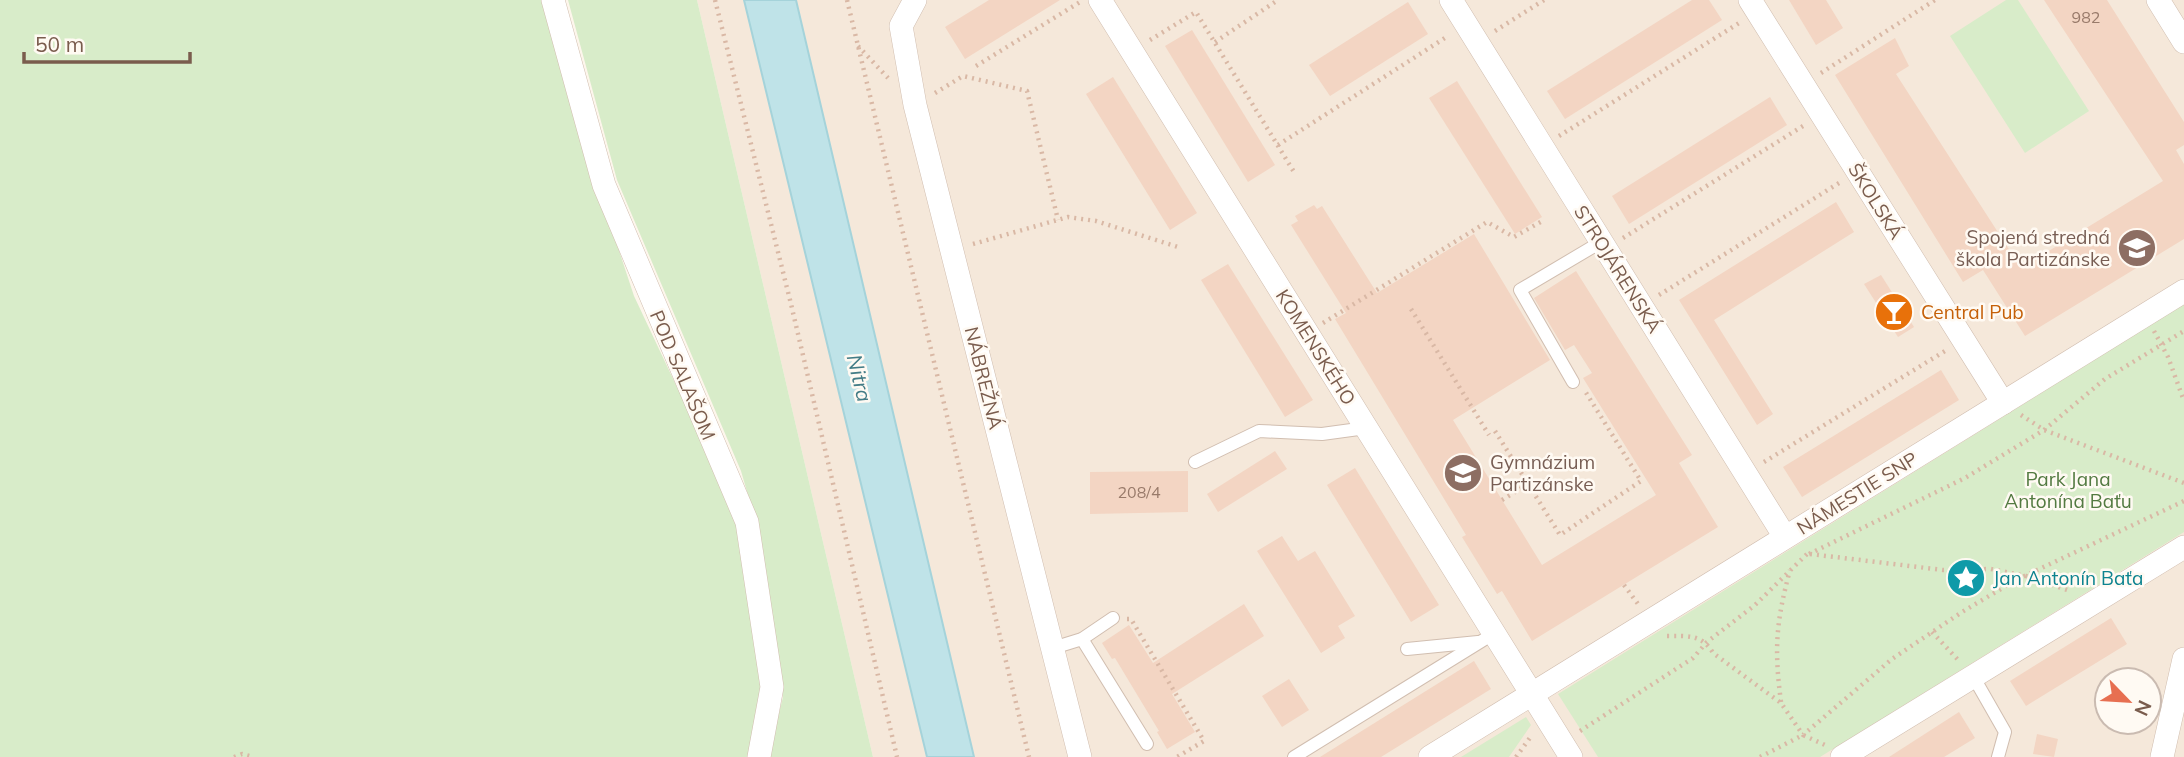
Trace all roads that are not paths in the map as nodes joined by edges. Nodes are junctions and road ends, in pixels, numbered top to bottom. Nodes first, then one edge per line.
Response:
1 (553, 0) edge
2 (915, 0) edge
3 (1100, 0) edge
4 (1451, 0) edge
5 (2158, 0) edge
6 (1754, 6) edge
7 (2184, 42) edge
8 (1604, 245) junction
9 (2184, 291) edge
10 (1575, 380) road end
11 (2003, 403) junction
12 (1366, 428) junction
13 (1195, 461) dead end
14 (1790, 534) junction
15 (2184, 547) edge
16 (1113, 618) road end
17 (1487, 638) junction
18 (1082, 639) junction
19 (1053, 648) junction
20 (1406, 649) dead end
21 (2184, 659) edge
22 (1973, 676) junction
23 (1531, 694) junction
24 (1147, 744) dead end
25 (1566, 750) edge
26 (1835, 753) edge
27 (759, 757) edge
28 (1080, 757) edge
29 (1294, 757) edge
30 (1430, 757) edge
31 (1998, 757) edge
32 (2162, 757) edge

1 - 27 street, POD SALAŠOM
2 - 19 street, NÁBREŽNÁ
3 - 12 street, KOMENSKÉHO
4 - 8 street, STROJÁRENSKÁ
5 - 7 street
6 - 11 street, ŠKOLSKÁ
8 - 10 lane
8 - 14 street, STROJÁRENSKÁ
9 - 11 street, NÁMESTIE SNP
11 - 14 street, NÁMESTIE SNP
12 - 13 lane
12 - 17 street, KOMENSKÉHO
14 - 23 street, NÁMESTIE SNP
15 - 22 street
16 - 18 lane
17 - 20 lane
17 - 23 street, KOMENSKÉHO
17 - 29 lane
18 - 19 lane
18 - 24 lane
19 - 28 street, NÁBREŽNÁ
21 - 32 street
22 - 26 street
22 - 31 lane
23 - 25 street
23 - 30 street, NÁMESTIE SNP

